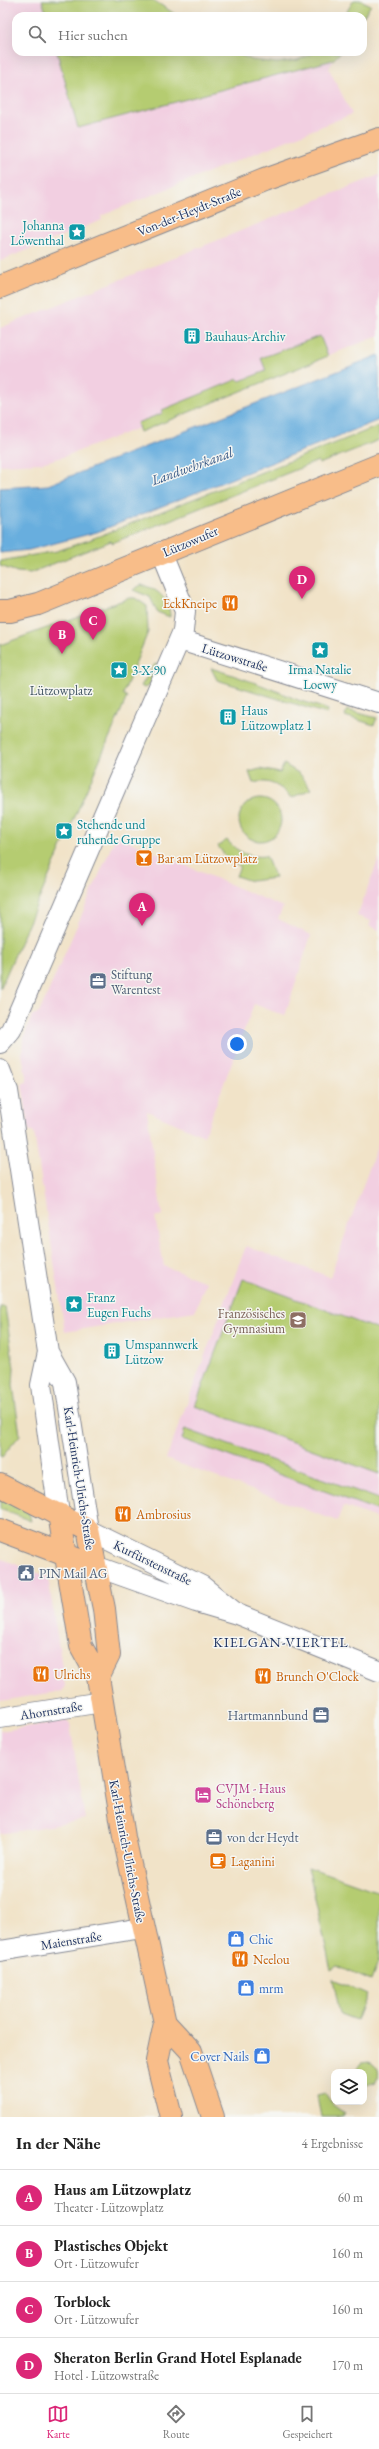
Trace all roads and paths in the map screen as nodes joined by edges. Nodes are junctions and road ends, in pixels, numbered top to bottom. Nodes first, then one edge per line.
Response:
1 (379, 139) edge
2 (0, 287) edge
3 (379, 465) edge
4 (161, 552) junction
5 (3, 612) edge
6 (180, 640) junction
7 (379, 702) edge
8 (0, 1043) edge
9 (0, 1070) edge
10 (48, 1352) junction
11 (0, 1485) edge
12 (59, 1514) junction
13 (0, 1530) edge
14 (88, 1530) junction
15 (67, 1556) junction
16 (95, 1566) junction
17 (237, 1614) junction
18 (379, 1671) edge
19 (98, 1677) junction
20 (102, 1702) junction
21 (0, 1718) edge
22 (142, 1928) junction
23 (0, 1951) edge
24 (164, 2023) junction
25 (171, 2117) edge
26 (213, 2117) edge

1 - 2 main road, Von-der-Heydt-Straße
3 - 4 main road, Lützowufer
4 - 5 main road, Lützowufer
4 - 6 street
6 - 7 street, Lützowstraße
6 - 8 street
9 - 10 street, Karl-Heinrich-Ulrichs-Straße
10 - 12 street, Karl-Heinrich-Ulrichs-Straße
10 - 14 street, Karl-Heinrich-Ulrichs-Straße
11 - 12 main road, Kurfürstenstraße
12 - 14 main road, Kurfürstenstraße
12 - 15 main road, Karl-Heinrich-Ulrichs-Straße
13 - 15 main road, Kurfürstenstraße
14 - 16 main road, Karl-Heinrich-Ulrichs-Straße
14 - 17 street, Kurfürstenstraße
15 - 16 main road, Kurfürstenstraße
15 - 19 main road, Karl-Heinrich-Ulrichs-Straße
16 - 17 street, Kurfürstenstraße
16 - 19 main road, Karl-Heinrich-Ulrichs-Straße
17 - 18 street, Kurfürstenstraße
19 - 20 main road, Karl-Heinrich-Ulrichs-Straße
20 - 21 street, Ahornstraße
20 - 22 main road, Karl-Heinrich-Ulrichs-Straße
22 - 23 street, Maienstraße
22 - 24 main road, Karl-Heinrich-Ulrichs-Straße
24 - 25 main road, Karl-Heinrich-Ulrichs-Straße
24 - 26 main road

